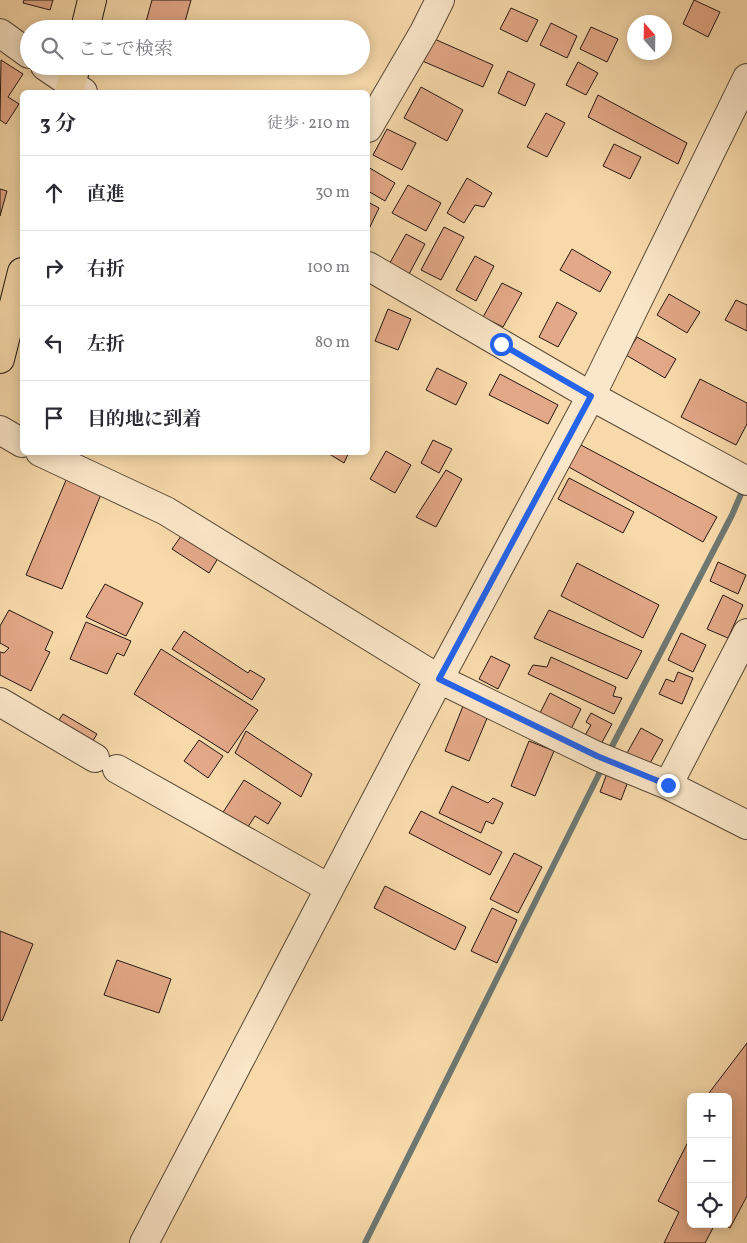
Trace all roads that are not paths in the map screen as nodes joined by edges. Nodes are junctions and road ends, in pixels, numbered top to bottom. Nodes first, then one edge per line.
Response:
1 (92, 0) edge
2 (440, 0) edge
3 (87, 20) edge
4 (0, 33) edge
5 (20, 47) edge
6 (60, 75) edge
7 (747, 78) edge
8 (75, 84) edge
9 (370, 125) edge
10 (370, 267) edge
11 (13, 287) edge
12 (0, 359) edge
13 (591, 396) junction
14 (0, 430) edge
15 (20, 442) edge
16 (46, 455) edge
17 (741, 478) edge
18 (747, 633) edge
19 (439, 679) junction
20 (0, 702) edge
21 (668, 785) junction
22 (747, 825) edge
23 (330, 888) junction
24 (144, 1243) edge

1 - 3 highway
2 - 9 street
4 - 5 street
6 - 8 street
7 - 13 street
10 - 13 street
11 - 12 highway
13 - 17 street
13 - 19 street
14 - 15 street
16 - 19 street
18 - 21 street
19 - 21 street
19 - 23 street
20 - 23 street
21 - 22 street
23 - 24 street

